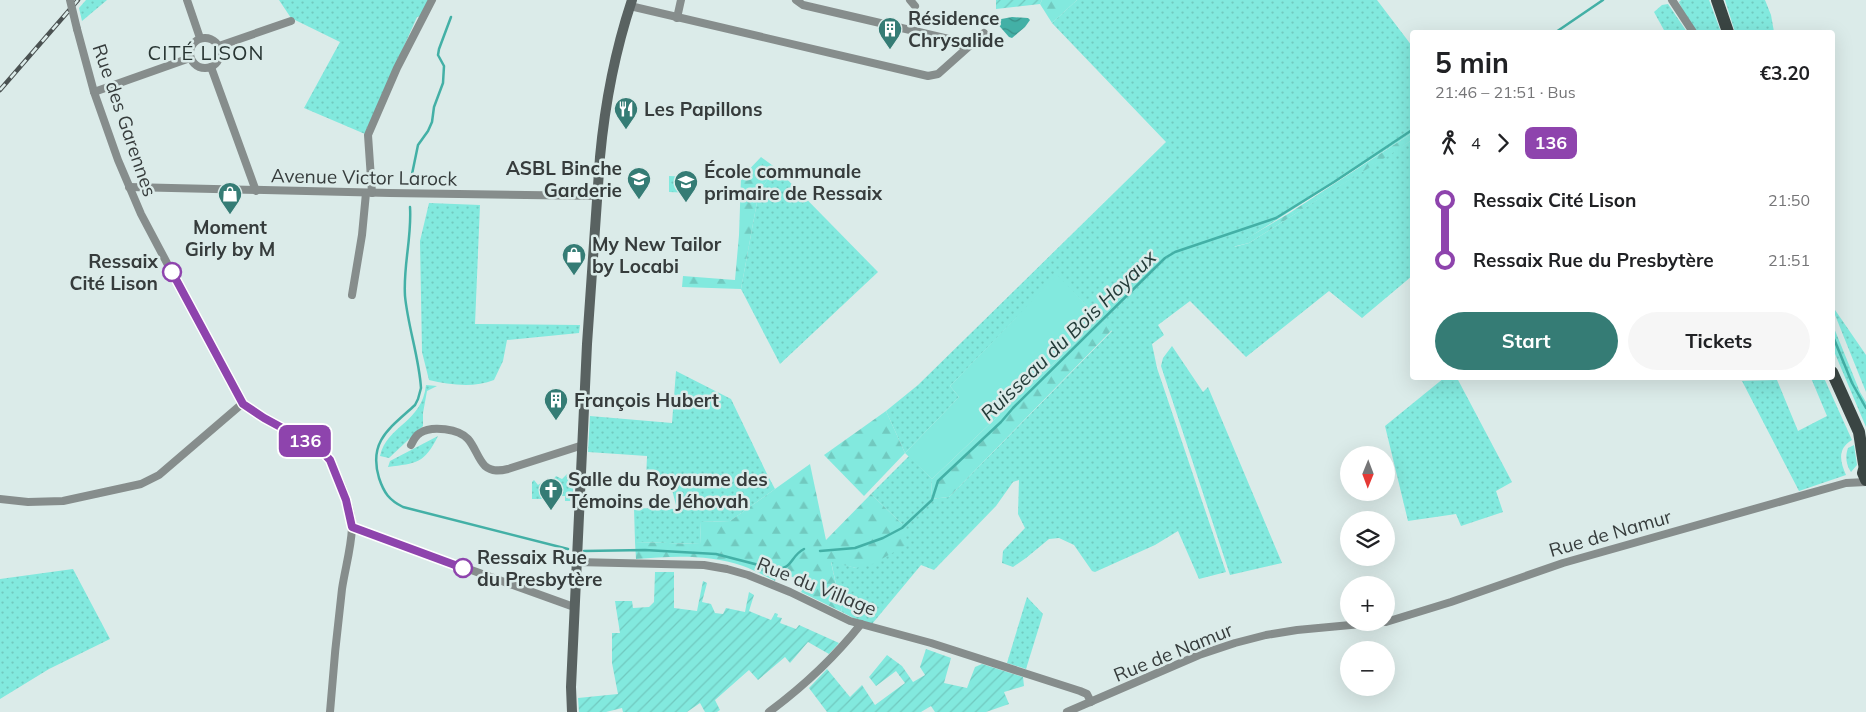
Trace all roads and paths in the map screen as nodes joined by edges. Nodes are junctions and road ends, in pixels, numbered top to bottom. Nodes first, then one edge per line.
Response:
1 (70, 0) edge
2 (187, 0) edge
3 (432, 0) edge
4 (681, 0) edge
5 (796, 0) edge
6 (1672, 0) edge
7 (1717, 0) edge
8 (631, 3) edge
9 (677, 18) junction
10 (292, 20) dead end
11 (1692, 30) edge
12 (1727, 30) edge
13 (984, 33) dead end
14 (200, 38) junction
15 (218, 46) junction
16 (966, 48) junction
17 (190, 58) junction
18 (211, 66) junction
19 (94, 92) junction
20 (130, 187) junction
21 (256, 191) junction
22 (369, 193) junction
23 (598, 196) junction
24 (352, 295) dead end
25 (1835, 378) edge
26 (243, 404) junction
27 (1863, 436) edge
28 (411, 445) dead end
29 (583, 445) junction
30 (1865, 471) edge
31 (1846, 483) junction
32 (0, 498) edge
33 (352, 527) junction
34 (576, 562) junction
35 (574, 608) junction
36 (1395, 619) edge
37 (865, 625) junction
38 (1340, 626) edge
39 (1091, 702) junction
40 (330, 712) edge
41 (572, 712) edge
42 (769, 712) edge
43 (1067, 712) edge

1 - 19 street, Rue des Garennes, bridge
2 - 14 street
3 - 22 street
4 - 9 street
5 - 16 street
6 - 11 street
7 - 12 main road
8 - 9 street
8 - 23 street
9 - 16 street
10 - 15 street
13 - 16 street
14 - 15 street
14 - 17 street
15 - 18 street
17 - 18 street
17 - 19 street
18 - 21 street
19 - 20 street, Rue des Garennes
20 - 21 street, Avenue Victor Larock
20 - 26 street, Rue des Garennes
21 - 22 street, Avenue Victor Larock
22 - 23 street, Avenue Victor Larock
22 - 24 street
23 - 29 street
25 - 27 main road
26 - 32 street
26 - 33 street, Rue des Garennes
27 - 30 main road
28 - 29 street
29 - 34 street
30 - 31 street, Rue de Namur
30 - 31 street, Rue de Namur
31 - 36 street, Rue de Namur
33 - 35 street
33 - 40 street, Rue des Garennes
34 - 35 street
34 - 37 street, Rue du Village
35 - 41 street
37 - 39 street, Rue du Village
37 - 42 street
38 - 39 street, Rue de Namur
39 - 43 street, Rue de Namur

